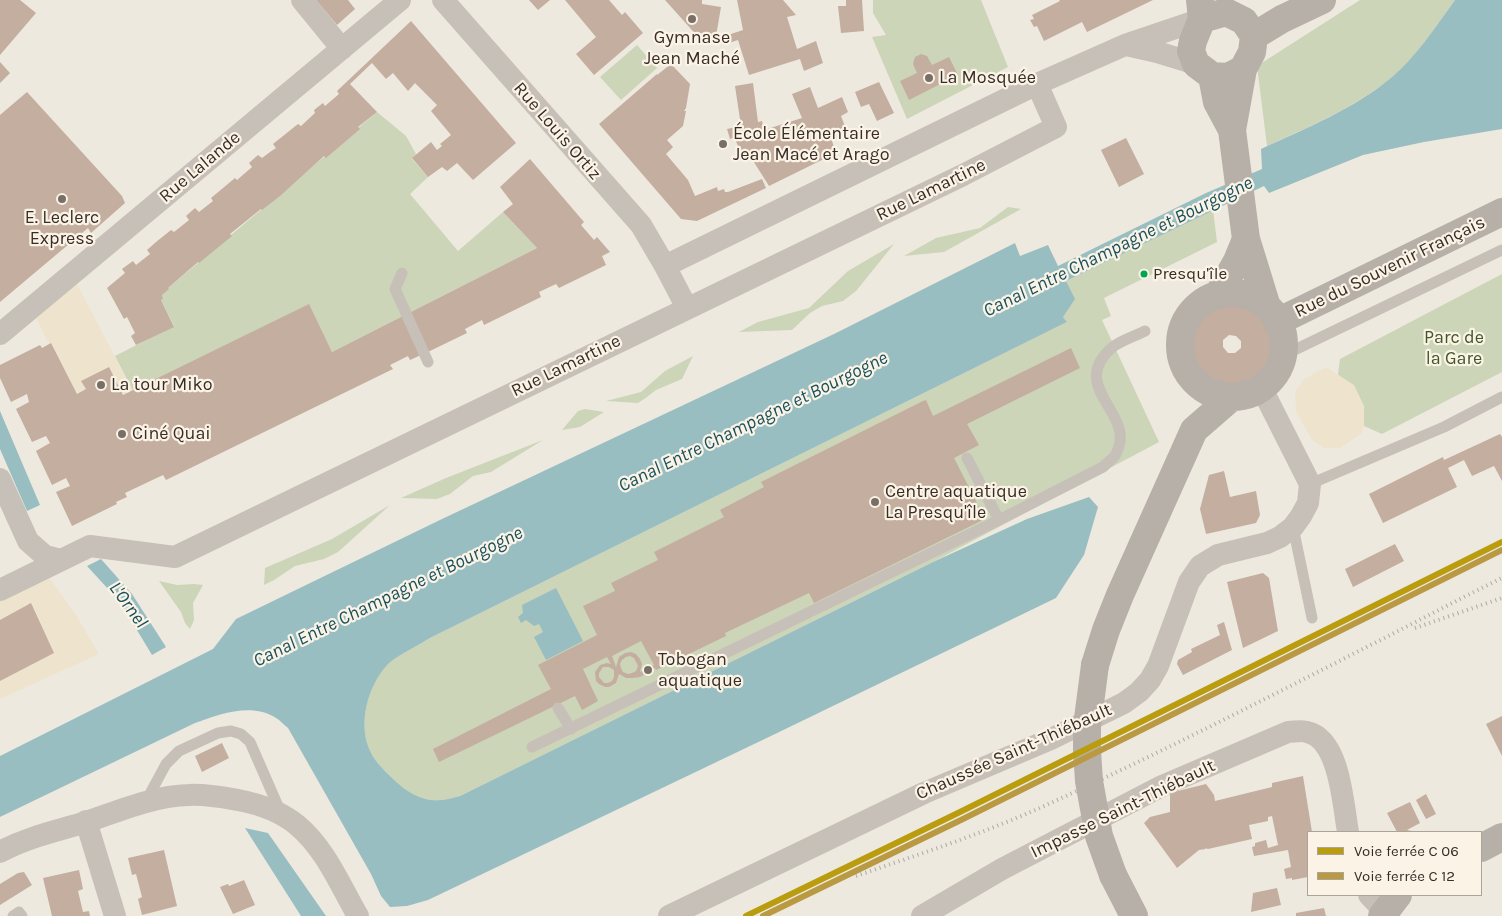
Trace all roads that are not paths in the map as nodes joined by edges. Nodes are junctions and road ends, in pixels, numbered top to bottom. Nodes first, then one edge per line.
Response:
1 (302, 0) edge
2 (400, 0) edge
3 (443, 0) edge
4 (1322, 0) edge
5 (1213, 8) edge
6 (1254, 36) junction
7 (1125, 45) junction
8 (342, 49) junction
9 (1243, 69) junction
10 (1204, 70) junction
11 (1037, 84) junction
12 (1232, 130) junction
13 (1502, 212) edge
14 (1245, 232) junction
15 (1502, 250) edge
16 (665, 266) junction
17 (402, 273) dead end
18 (1218, 295) junction
19 (687, 308) junction
20 (1272, 314) junction
21 (1145, 331) dead end
22 (0, 334) edge
23 (1282, 356) junction
24 (428, 362) dead end
25 (1191, 378) junction
26 (1261, 387) junction
27 (1232, 397) junction
28 (1502, 397) edge
29 (1194, 430) junction
30 (967, 458) dead end
31 (0, 479) edge
32 (1310, 484) junction
33 (999, 520) junction
34 (1293, 527) junction
35 (61, 560) junction
36 (0, 590) edge
37 (1312, 618) dead end
38 (558, 708) dead end
39 (571, 729) junction
40 (532, 747) dead end
41 (145, 802) junction
42 (282, 815) junction
43 (86, 822) junction
44 (1348, 831) edge
45 (1502, 837) edge
46 (1482, 847) edge
47 (0, 852) edge
48 (13, 916) edge
49 (22, 916) edge
50 (115, 916) edge
51 (358, 916) edge
52 (669, 916) edge
53 (922, 916) edge
54 (1134, 916) edge

1 - 8 street
2 - 8 street, Rue Lalande
3 - 16 street, Rue Louis Ortiz
4 - 6 main road
5 - 6 main road
5 - 7 street
5 - 10 main road
6 - 9 main road
7 - 10 street
7 - 11 street
8 - 22 street, Rue Lalande
9 - 10 main road
9 - 12 main road
10 - 12 main road
11 - 16 street
11 - 19 street, Rue Lamartine
12 - 14 main road
13 - 20 main road, Rue du Souvenir Français
14 - 18 main road
14 - 20 main road
15 - 23 lane
16 - 19 street, Rue Louis Ortiz
17 - 24 lane
18 - 20 main road
18 - 25 main road
19 - 35 street, Rue Lamartine
20 - 23 main road
21 - 33 lane
23 - 26 main road
25 - 27 main road
25 - 29 main road
26 - 27 main road
26 - 32 street
27 - 29 main road
28 - 32 lane
29 - 54 main road, bridge
30 - 33 lane
31 - 35 street
32 - 34 street
33 - 39 lane
34 - 37 lane
34 - 52 street, Chaussée Saint-Thiébault
35 - 36 street, Rue Lamartine
38 - 39 lane
39 - 40 lane
41 - 42 street
41 - 42 lane
41 - 43 street
42 - 51 street
43 - 47 street
43 - 50 street
44 - 53 street, Impasse Saint-Thiébault
45 - 46 main road
48 - 49 lane

